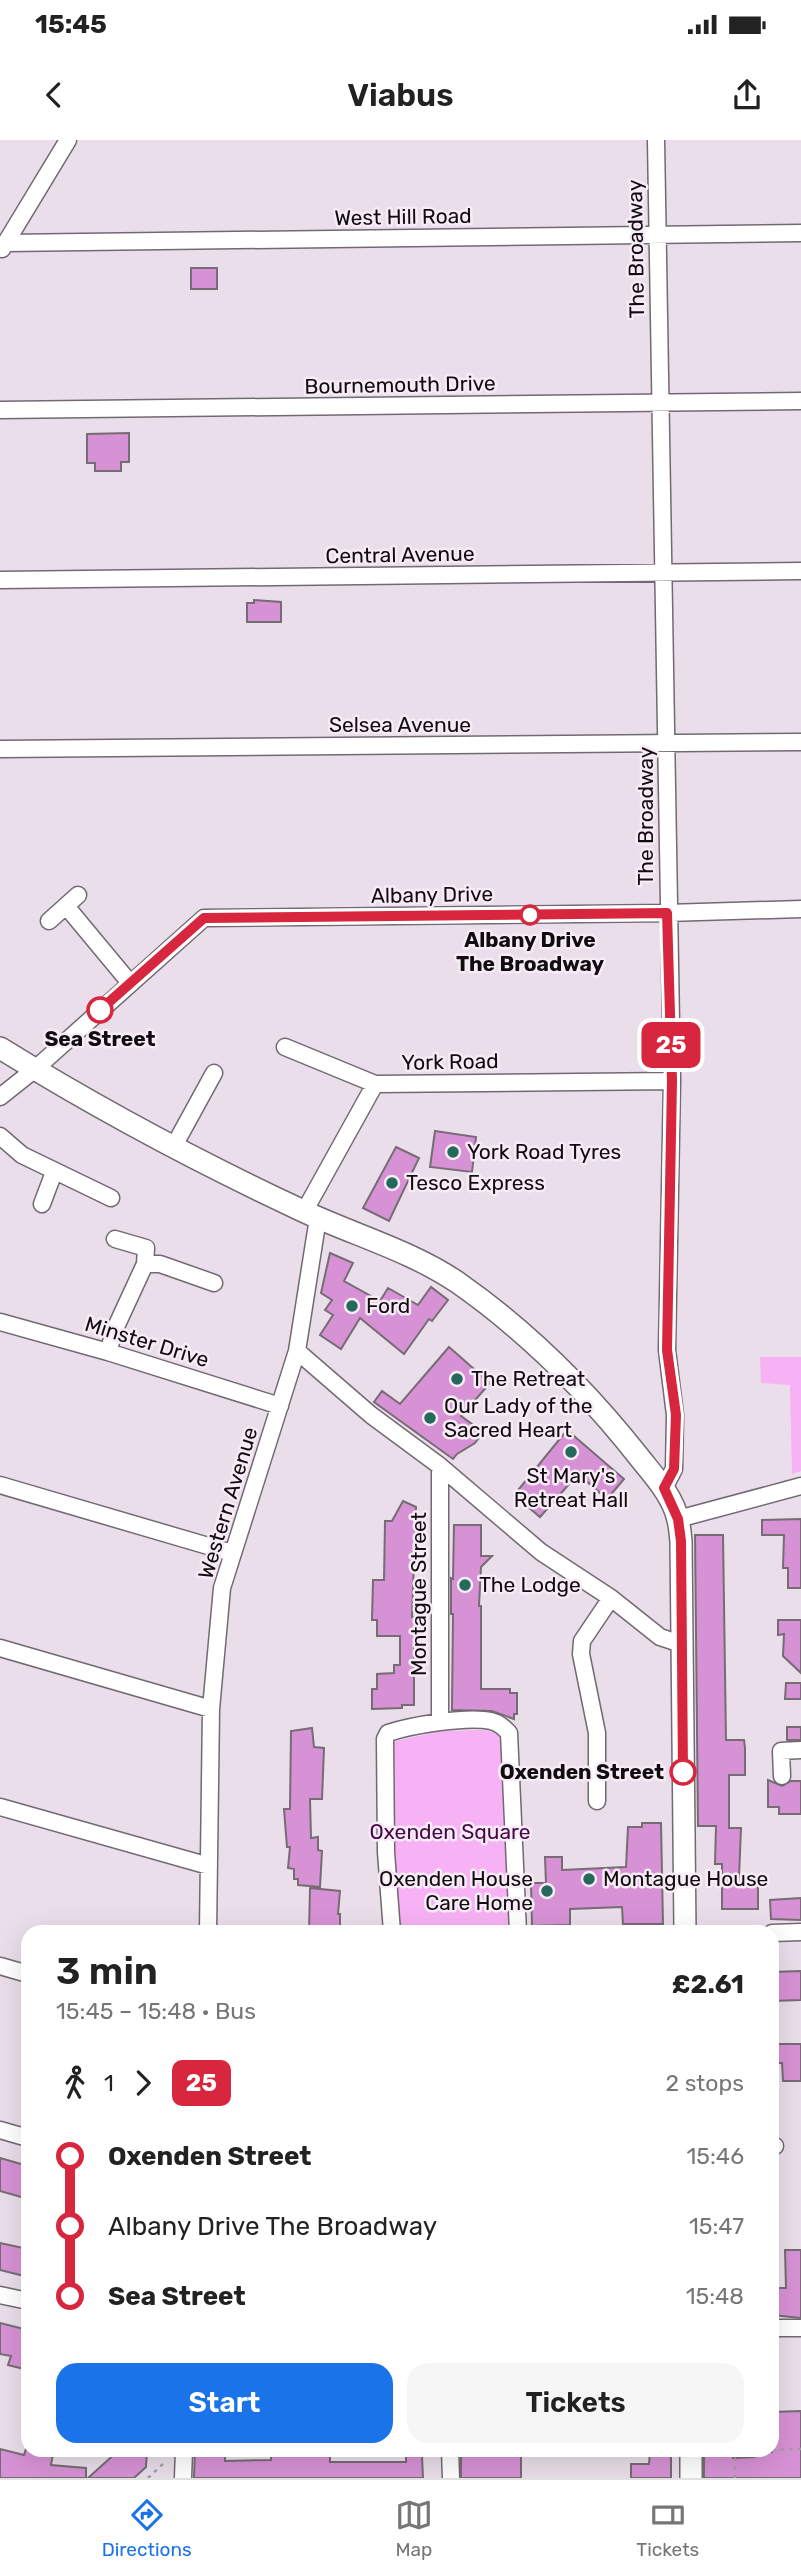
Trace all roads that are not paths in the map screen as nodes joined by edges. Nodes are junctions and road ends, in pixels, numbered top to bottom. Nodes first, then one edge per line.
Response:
1 (68, 140) edge
2 (656, 140) edge
3 (801, 233) edge
4 (657, 235) junction
5 (3, 248) edge
6 (801, 401) edge
7 (660, 403) junction
8 (0, 410) edge
9 (801, 571) edge
10 (662, 573) junction
11 (0, 580) edge
12 (801, 741) edge
13 (667, 744) junction
14 (0, 749) edge
15 (801, 909) edge
16 (667, 913) junction
17 (49, 920) dead end
18 (130, 983) junction
19 (285, 1046) dead end
20 (0, 1048) edge
21 (34, 1070) junction
22 (214, 1073) dead end
23 (672, 1081) junction
24 (374, 1084) junction
25 (0, 1097) edge
26 (0, 1136) edge
27 (174, 1146) junction
28 (54, 1172) junction
29 (111, 1198) dead end
30 (42, 1204) dead end
31 (311, 1215) junction
32 (115, 1239) dead end
33 (145, 1264) junction
34 (214, 1283) dead end
35 (0, 1322) edge
36 (297, 1351) junction
37 (108, 1352) junction
38 (280, 1406) junction
39 (439, 1466) junction
40 (0, 1485) edge
41 (801, 1486) edge
42 (664, 1488) junction
43 (678, 1519) junction
44 (232, 1553) junction
45 (611, 1598) junction
46 (681, 1644) junction
47 (0, 1648) edge
48 (211, 1709) junction
49 (440, 1722) junction
50 (801, 1750) edge
51 (782, 1776) dead end
52 (597, 1801) dead end
53 (0, 1807) edge
54 (209, 1866) junction
55 (208, 1925) edge
56 (391, 1925) edge
57 (518, 1925) edge
58 (685, 1925) edge
59 (801, 1932) edge
60 (779, 1933) edge
61 (0, 1966) edge
62 (21, 1972) edge
63 (0, 2130) edge
64 (21, 2136) edge
65 (0, 2295) edge
66 (21, 2300) edge
67 (779, 2328) edge
68 (801, 2328) edge
69 (184, 2457) edge
70 (450, 2457) edge
71 (691, 2457) edge
72 (183, 2478) edge
73 (451, 2478) edge
74 (691, 2478) edge

1 - 5 street
2 - 4 street, The Broadway
3 - 4 street, West Hill Road
4 - 5 street, West Hill Road
4 - 7 street, The Broadway
6 - 7 street, Bournemouth Drive
7 - 8 street, Bournemouth Drive
7 - 10 street, The Broadway
9 - 10 street, Central Avenue
10 - 11 street, Central Avenue
10 - 13 street, The Broadway
12 - 13 street, Selsea Avenue
13 - 14 street, Selsea Avenue
13 - 16 street, The Broadway
15 - 16 street, Albany Drive
16 - 18 street, Albany Drive
16 - 23 street, The Broadway
17 - 18 street
18 - 21 street, Albany Drive
19 - 24 street
20 - 21 main road
21 - 25 street, Albany Drive
21 - 27 main road
22 - 27 street
23 - 24 street, York Road
23 - 42 street, The Broadway
24 - 31 street, York Road
26 - 28 street
27 - 31 main road
28 - 29 street
28 - 30 street
31 - 36 street, Western Avenue
31 - 42 main road
32 - 33 street
33 - 34 street
33 - 37 street
35 - 37 street, Minster Drive
36 - 38 street, Western Avenue
36 - 39 street
37 - 38 street, Minster Drive
38 - 44 street, Western Avenue
39 - 45 street
39 - 49 street, Montague Street
40 - 44 street
41 - 43 street
42 - 43 main road
43 - 46 main road
44 - 48 street, Western Avenue
45 - 46 street
45 - 52 street
46 - 58 main road
47 - 48 street
48 - 54 street, Western Avenue
49 - 56 street
49 - 57 street
50 - 51 street
53 - 54 street
54 - 55 street, Western Avenue
59 - 60 street
61 - 62 street
63 - 64 street
65 - 66 street
67 - 68 street
69 - 72 street
70 - 73 street
71 - 74 main road

